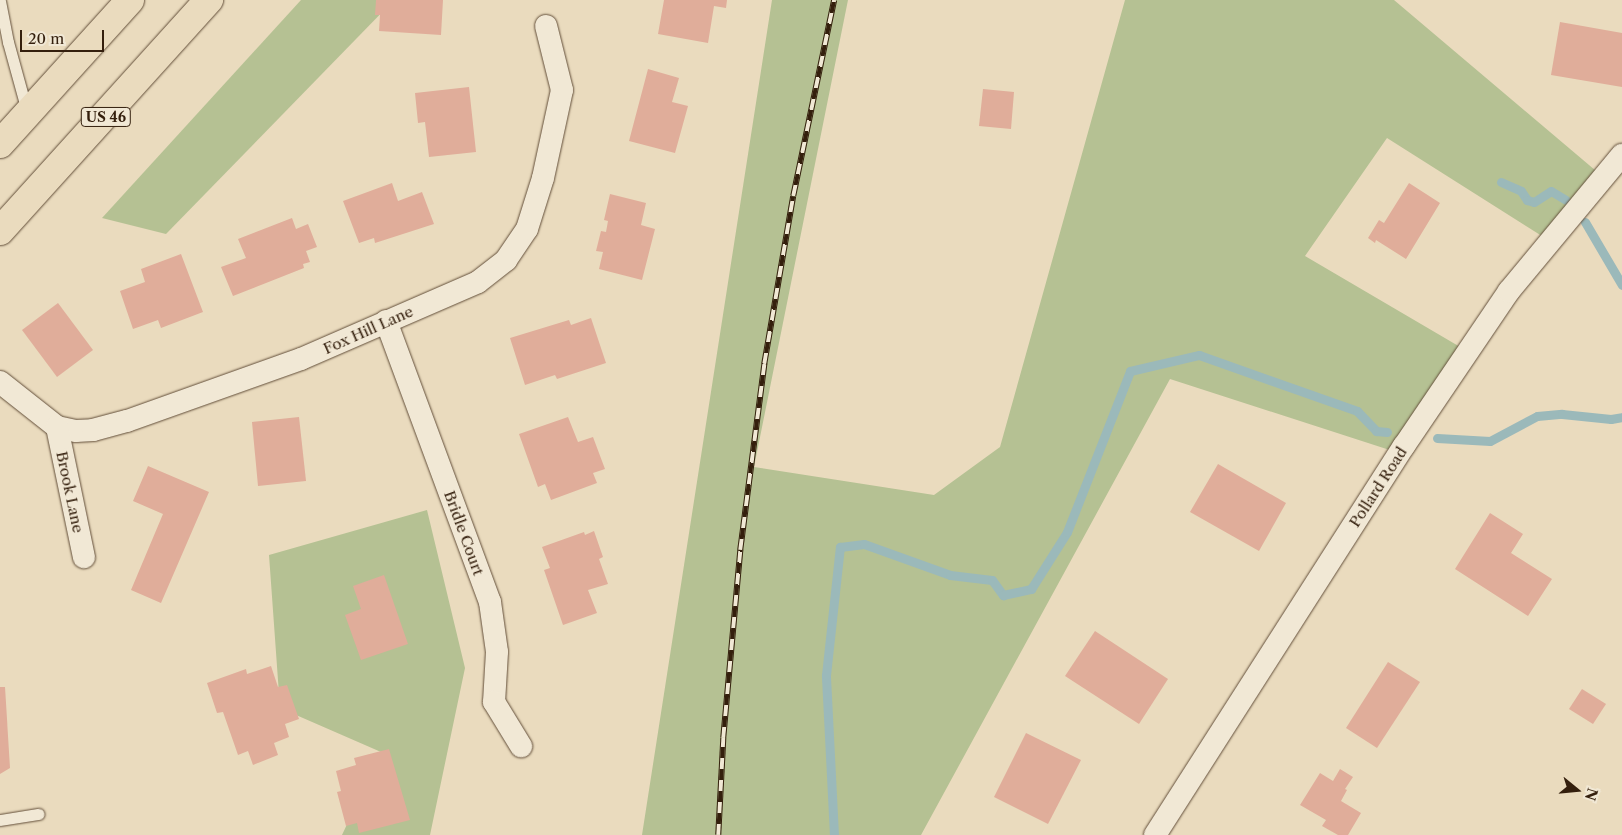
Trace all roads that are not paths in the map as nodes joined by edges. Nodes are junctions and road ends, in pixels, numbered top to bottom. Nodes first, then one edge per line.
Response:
1 (130, 0) edge
2 (209, 0) edge
3 (0, 1) edge
4 (546, 26) dead end
5 (28, 113) junction
6 (0, 144) edge
7 (1622, 155) edge
8 (0, 231) edge
9 (386, 321) junction
10 (0, 382) edge
11 (57, 427) junction
12 (84, 556) dead end
13 (521, 746) dead end
14 (39, 814) dead end
15 (0, 820) edge
16 (1154, 835) edge

1 - 5 highway
2 - 8 highway, US 46
3 - 5 lane
4 - 9 street, Fox Hill Lane
5 - 6 highway
7 - 16 street, Pollard Road
9 - 11 street, Fox Hill Lane
9 - 13 street, Bridle Court
10 - 11 street, Fox Hill Lane
11 - 12 street, Brook Lane
14 - 15 lane

